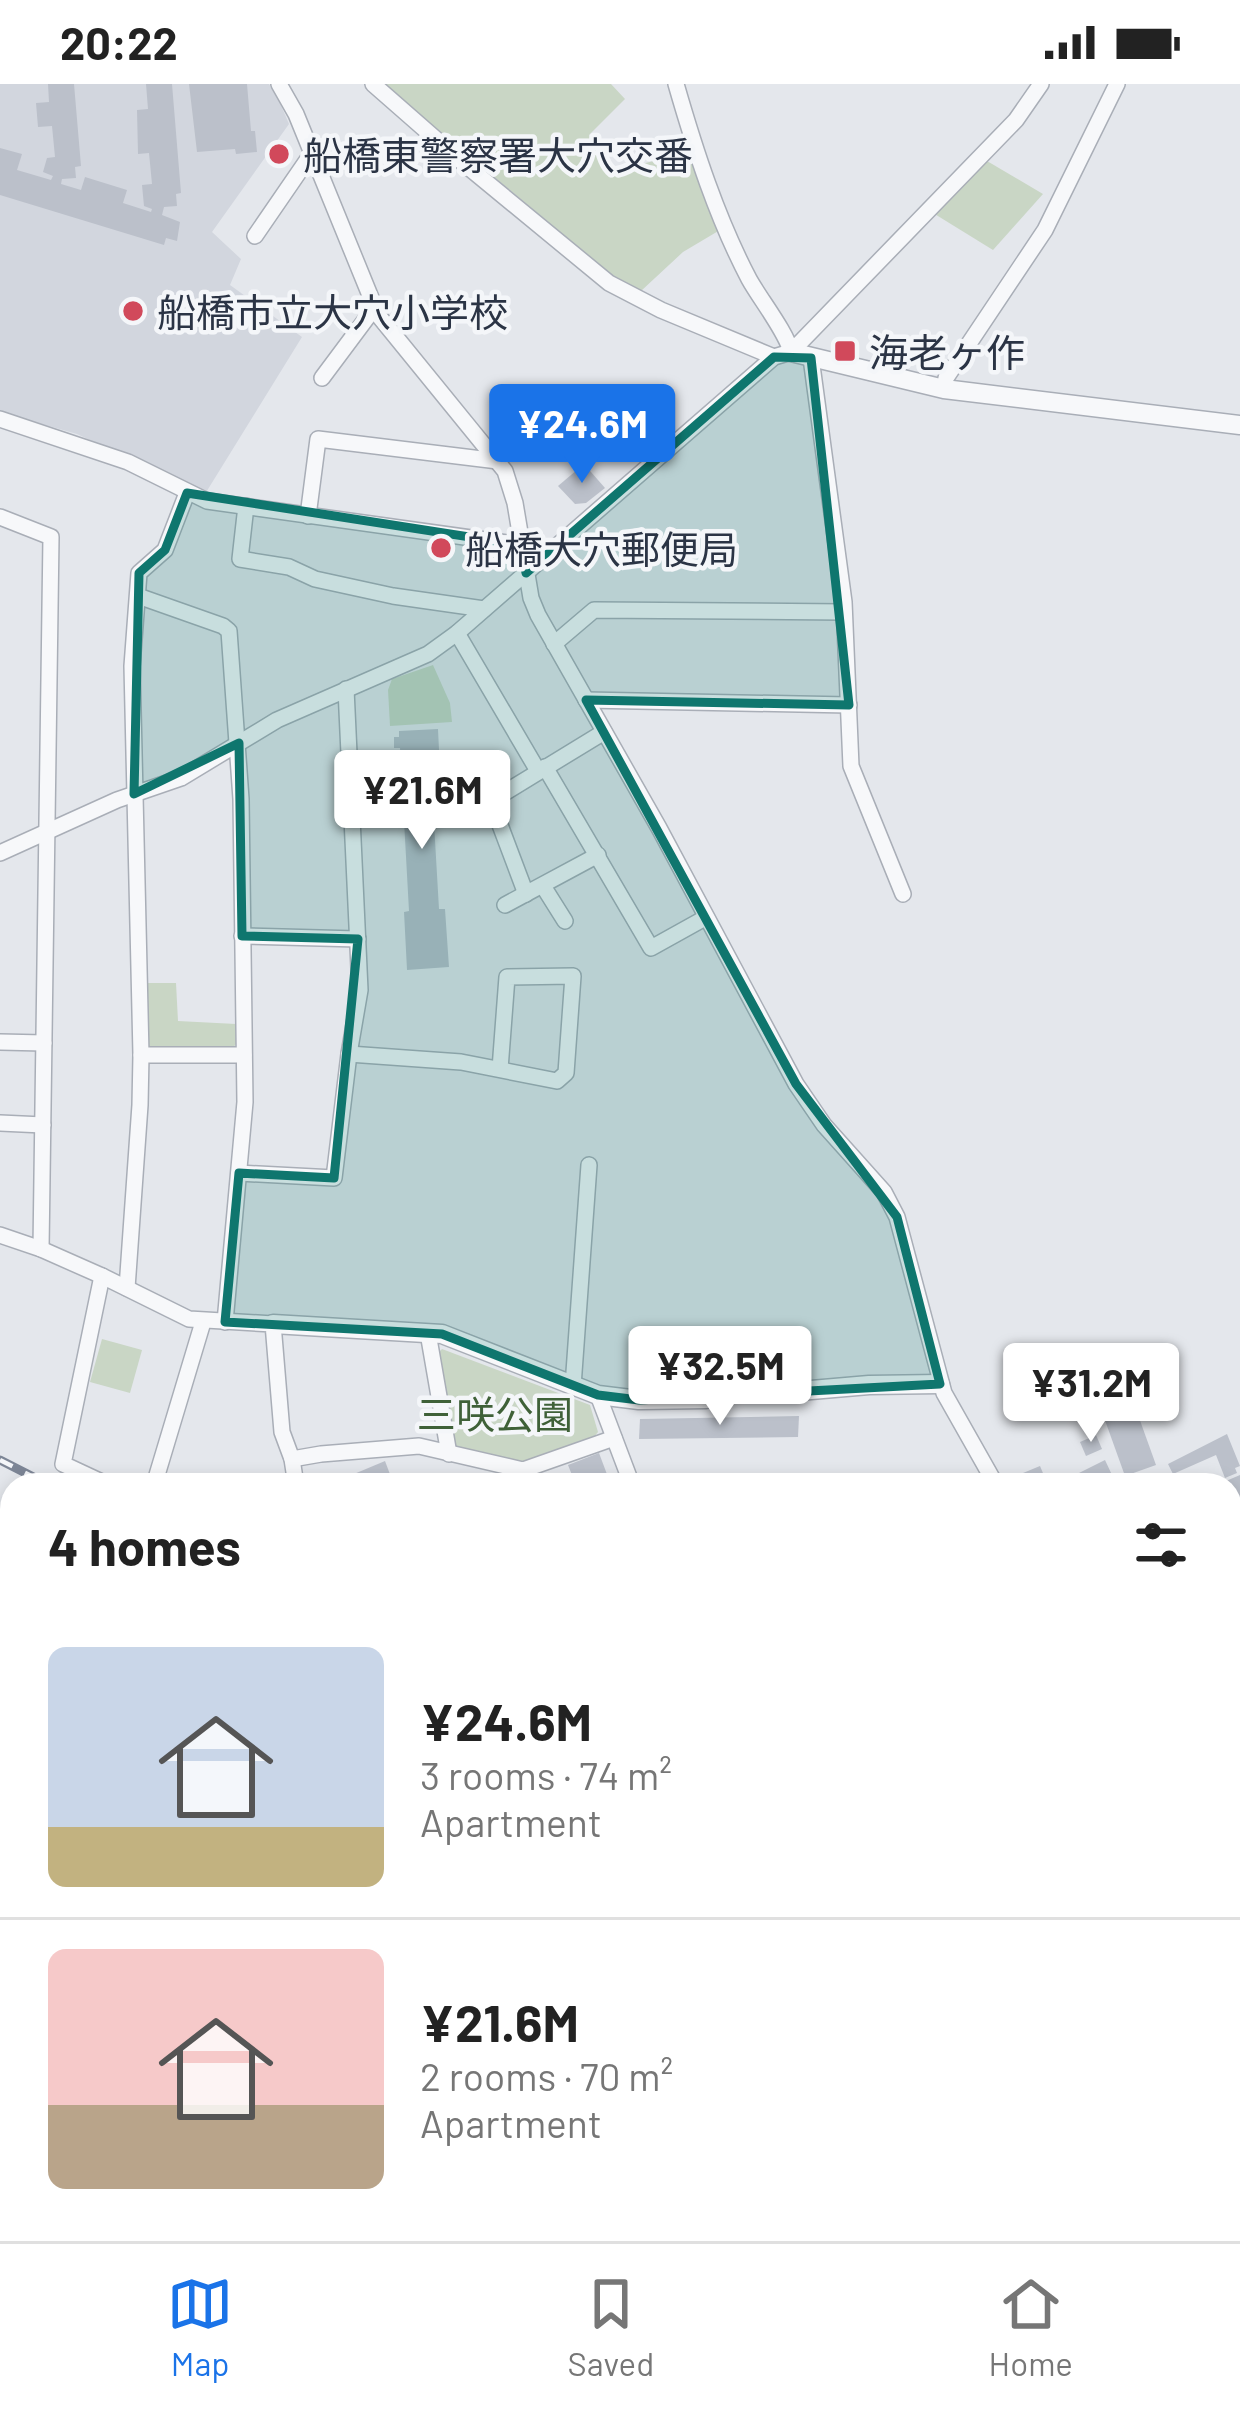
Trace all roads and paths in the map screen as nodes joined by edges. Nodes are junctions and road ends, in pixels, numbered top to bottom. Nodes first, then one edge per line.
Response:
1 (279, 84) edge
2 (373, 84) edge
3 (676, 84) edge
4 (1041, 84) edge
5 (1117, 84) edge
6 (312, 153) junction
7 (255, 236) dead end
8 (375, 307) junction
9 (783, 354) junction
10 (812, 358) junction
11 (322, 378) dead end
12 (944, 389) junction
13 (0, 419) edge
14 (1240, 425) edge
15 (498, 461) junction
16 (187, 493) junction
17 (246, 506) junction
18 (308, 516) junction
19 (0, 517) edge
20 (521, 545) junction
21 (526, 573) junction
22 (138, 596) junction
23 (484, 608) junction
24 (844, 612) junction
25 (457, 633) junction
26 (554, 644) junction
27 (346, 689) junction
28 (586, 700) junction
29 (849, 705) junction
30 (604, 732) junction
31 (238, 743) junction
32 (542, 769) junction
33 (134, 794) junction
34 (47, 830) junction
35 (0, 853) edge
36 (598, 855) junction
37 (543, 886) junction
38 (526, 894) junction
39 (903, 894) dead end
40 (505, 905) dead end
41 (705, 918) junction
42 (565, 921) dead end
43 (242, 936) junction
44 (358, 939) junction
45 (0, 1042) edge
46 (44, 1043) junction
47 (141, 1054) junction
48 (349, 1054) junction
49 (244, 1055) junction
50 (500, 1069) junction
51 (0, 1123) edge
52 (43, 1125) junction
53 (589, 1166) dead end
54 (239, 1173) junction
55 (0, 1235) edge
56 (41, 1249) junction
57 (102, 1276) junction
58 (127, 1288) junction
59 (203, 1322) junction
60 (225, 1322) junction
61 (273, 1324) junction
62 (428, 1333) junction
63 (940, 1384) junction
64 (573, 1385) junction
65 (598, 1395) junction
66 (614, 1438) junction
67 (449, 1454) junction
68 (292, 1459) junction
69 (82, 1473) edge
70 (158, 1473) edge
71 (294, 1473) edge
72 (627, 1473) edge
73 (989, 1473) edge

1 - 6 street
2 - 9 street
3 - 9 street
4 - 9 street
5 - 12 street
6 - 7 street
6 - 8 street
8 - 11 street
8 - 15 street
9 - 10 street
9 - 21 street
10 - 12 street
10 - 24 street
12 - 14 street
13 - 16 street
15 - 18 street
15 - 20 street
16 - 17 street
16 - 22 street
17 - 18 street
17 - 23 street
18 - 20 street
19 - 34 street
20 - 21 street
21 - 23 street
21 - 26 street
22 - 31 street
22 - 33 street
23 - 25 street
24 - 26 street
24 - 29 street
25 - 27 street
25 - 32 street
26 - 28 street
27 - 31 street
27 - 44 street
28 - 29 street
28 - 30 street
29 - 39 street
30 - 32 street
30 - 41 street
31 - 33 street
31 - 43 street
32 - 36 street
32 - 38 street
33 - 34 street
33 - 47 street
34 - 35 street
34 - 46 street
36 - 37 street
36 - 41 street
37 - 38 street
37 - 42 street
38 - 40 street
41 - 63 street
43 - 44 street
43 - 49 street
44 - 48 street
45 - 46 street
46 - 52 street
47 - 49 street
47 - 58 street
48 - 50 street
48 - 54 street
49 - 54 street
50 - 50 street
51 - 52 street
52 - 56 street
53 - 64 street
54 - 60 street
55 - 56 street
56 - 57 street
57 - 58 street
57 - 69 street
58 - 59 street
59 - 60 street
59 - 70 street
60 - 61 street
61 - 62 street
61 - 68 street
62 - 64 street
62 - 67 street
63 - 65 street
63 - 73 street
64 - 65 street
65 - 66 street
66 - 67 street
66 - 72 street
67 - 68 street
68 - 71 street

